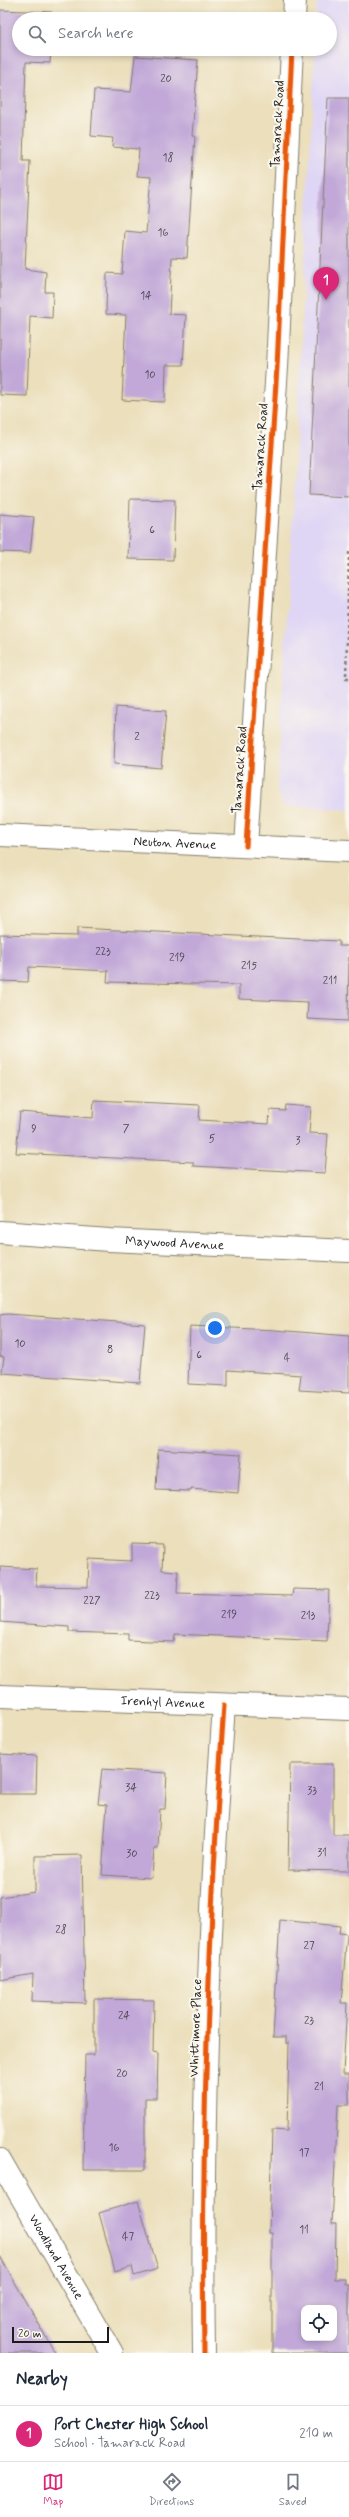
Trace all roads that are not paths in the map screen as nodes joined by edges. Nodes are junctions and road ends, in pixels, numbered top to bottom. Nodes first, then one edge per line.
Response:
1 (295, 0) edge
2 (294, 12) edge
3 (292, 56) edge
4 (0, 835) edge
5 (246, 846) junction
6 (349, 851) edge
7 (0, 1232) edge
8 (349, 1251) edge
9 (0, 1696) edge
10 (224, 1705) junction
11 (349, 1709) edge
12 (0, 2160) edge
13 (112, 2353) edge
14 (204, 2353) edge

1 - 2 street
3 - 5 street, Tamarack Road
4 - 5 street, Neuton Avenue
5 - 6 street, Neuton Avenue
7 - 8 street, Maywood Avenue
9 - 10 street, Irenhyl Avenue
10 - 11 street, Irenhyl Avenue
10 - 14 street, Whittimore Place
12 - 13 street, Woodland Avenue

